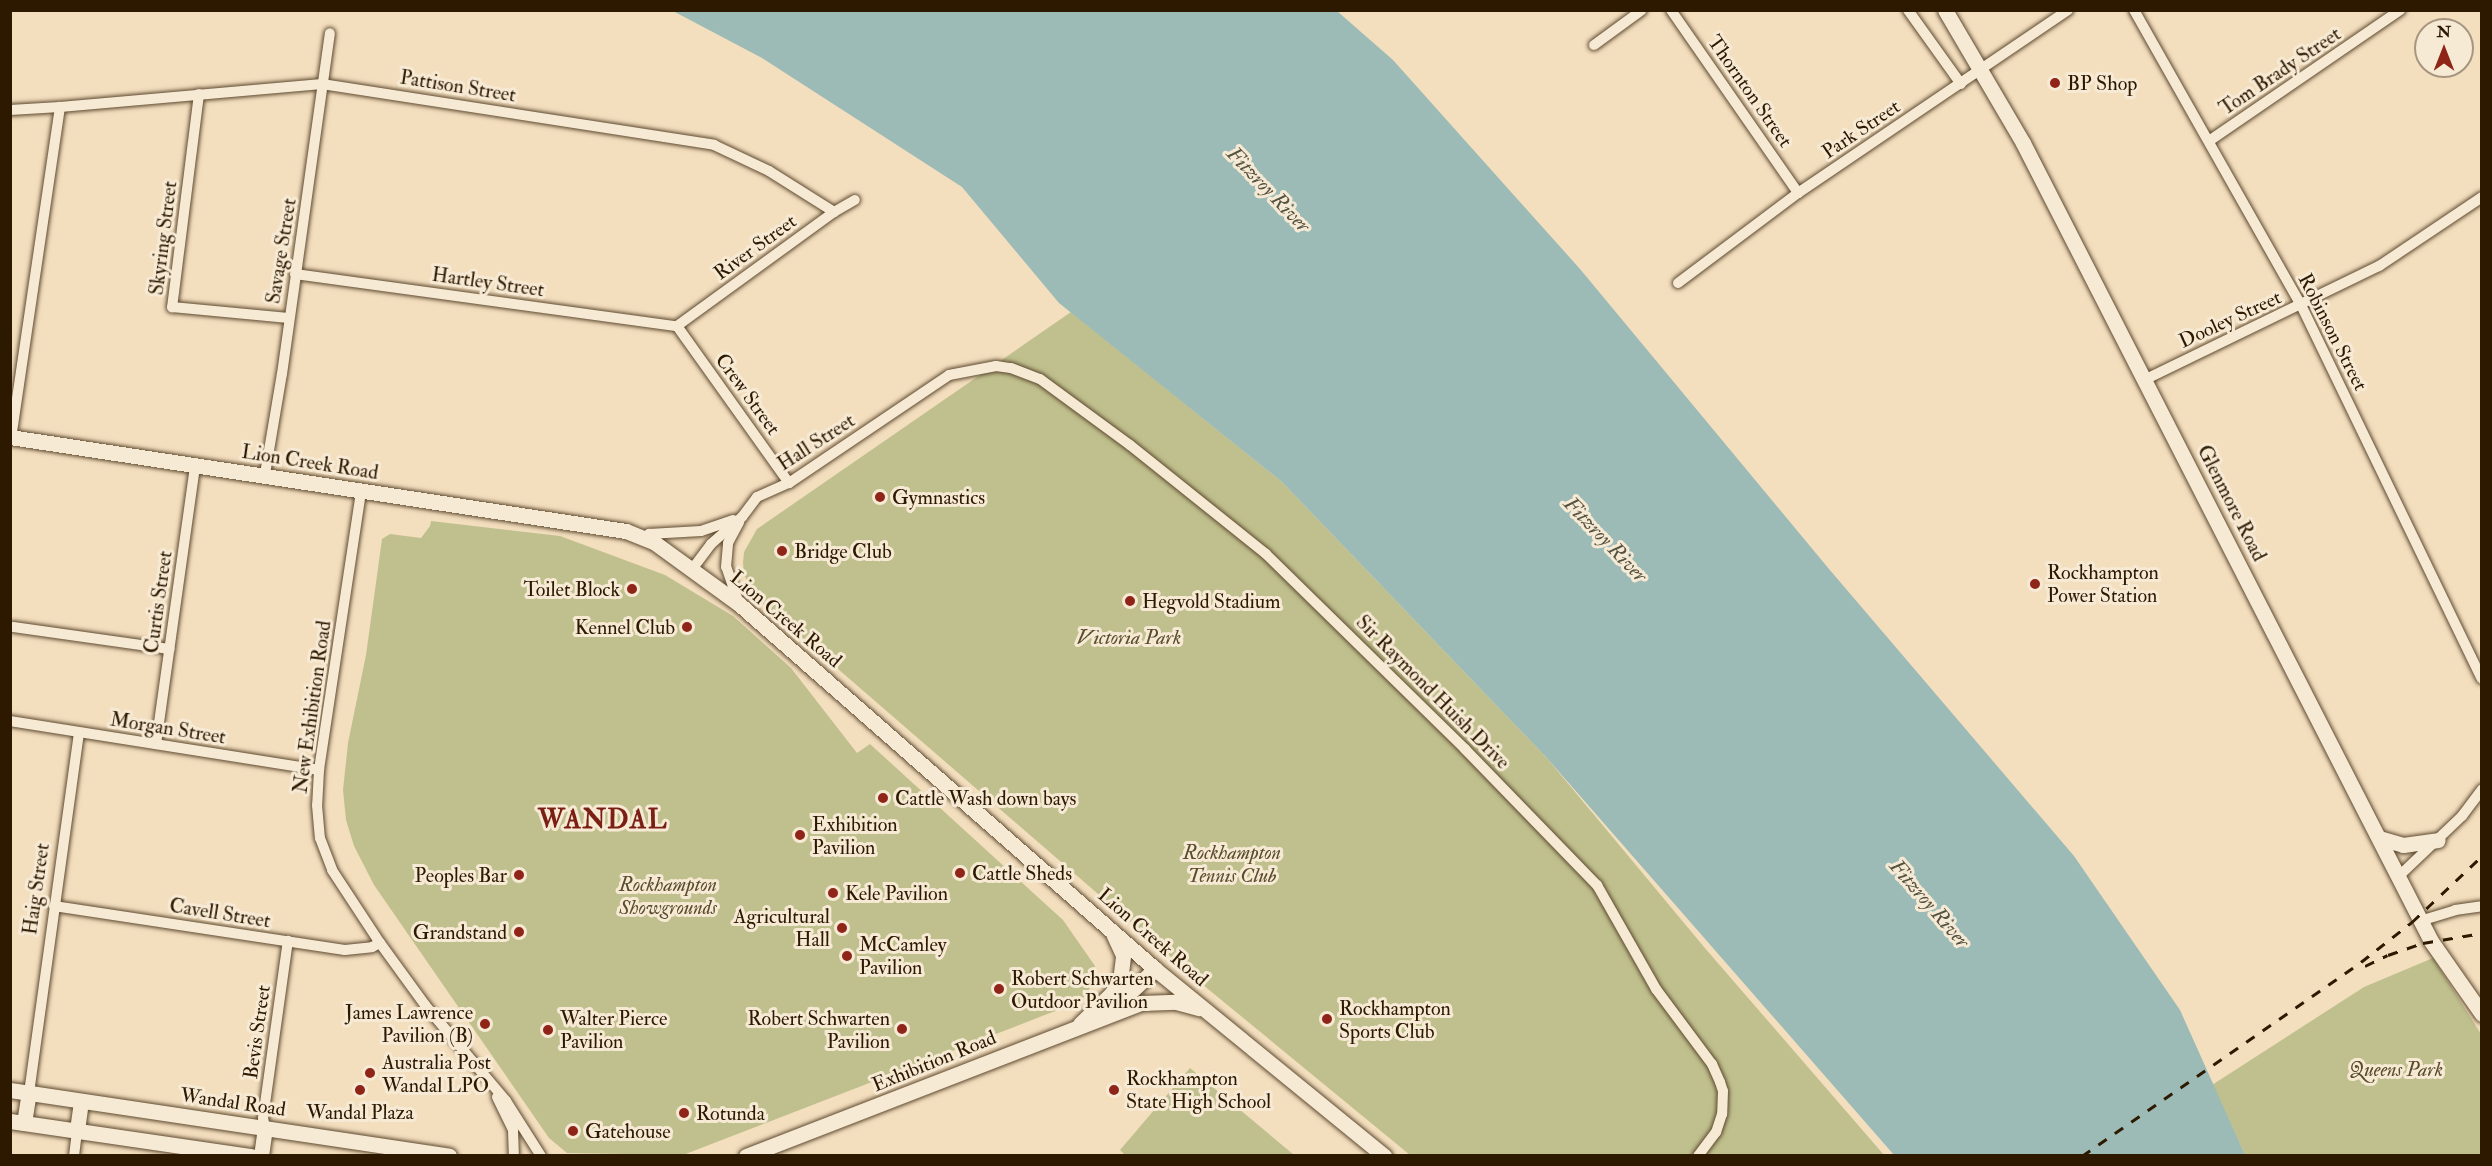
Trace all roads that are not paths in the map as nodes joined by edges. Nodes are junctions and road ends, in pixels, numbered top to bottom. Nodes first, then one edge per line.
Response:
1 (1642, 10) edge
2 (1671, 10) edge
3 (1908, 10) edge
4 (1945, 10) edge
5 (2068, 10) edge
6 (2134, 10) edge
7 (2400, 10) edge
8 (330, 33) dead end
9 (1594, 45) dead end
10 (1982, 71) junction
11 (322, 84) junction
12 (1960, 84) junction
13 (200, 94) junction
14 (60, 107) junction
15 (10, 110) edge
16 (2209, 141) junction
17 (1798, 193) junction
18 (2481, 197) edge
19 (855, 200) dead end
20 (834, 212) junction
21 (295, 274) junction
22 (1678, 283) dead end
23 (2301, 305) junction
24 (288, 318) junction
25 (677, 326) junction
26 (977, 368) joint
27 (2146, 379) junction
28 (11, 437) edge
29 (195, 465) junction
30 (265, 474) junction
31 (789, 483) junction
32 (361, 492) junction
33 (742, 517) junction
34 (645, 538) junction
35 (693, 568) junction
36 (739, 604) junction
37 (13, 627) dead end
38 (169, 650) junction
39 (2481, 679) edge
40 (10, 721) edge
41 (80, 732) junction
42 (156, 744) junction
43 (319, 770) junction
44 (2481, 789) edge
45 (2379, 838) junction
46 (2438, 840) junction
47 (2399, 876) junction
48 (54, 906) junction
49 (2481, 906) edge
50 (2420, 921) junction
51 (1110, 928) junction
52 (288, 941) junction
53 (380, 943) junction
54 (1155, 969) junction
55 (1207, 1010) junction
56 (2481, 1014) edge
57 (1076, 1028) junction
58 (493, 1089) junction
59 (10, 1090) edge
60 (29, 1093) junction
61 (81, 1101) junction
62 (17, 1122) edge
63 (265, 1128) junction
64 (77, 1130) junction
65 (808, 1133) junction
66 (74, 1155) edge
67 (250, 1155) edge
68 (261, 1155) edge
69 (449, 1155) edge
70 (513, 1155) edge
71 (541, 1155) edge
72 (746, 1155) edge
73 (758, 1155) edge
74 (1384, 1155) edge
75 (1698, 1155) edge

1 - 9 street
2 - 17 street, Thornton Street
3 - 12 street
4 - 10 street, Glenmore Road
5 - 10 street, Park Street
6 - 16 street, Robinson Street
7 - 16 street, Tom Brady Street
8 - 11 street, Savage Street
10 - 12 street, Park Street
10 - 27 street, Glenmore Road
11 - 13 street, Pattison Street
11 - 20 street, Pattison Street
11 - 21 street, Savage Street
12 - 17 street, Park Street
13 - 14 street, Pattison Street
13 - 24 street, Skyring Street
14 - 15 street, Pattison Street
14 - 28 street
16 - 23 street, Robinson Street
17 - 22 street, Park Street
18 - 23 street, Dooley Street
19 - 20 street, River Street
20 - 25 street, River Street
21 - 24 street, Savage Street
21 - 25 street, Hartley Street
23 - 27 street, Dooley Street
23 - 39 street, Robinson Street
24 - 30 street, Savage Street
25 - 31 street, Crew Street
26 - 31 street, Hall Street
26 - 75 street, Sir Raymond Huish Drive
27 - 45 street, Glenmore Road
28 - 29 street, Lion Creek Road
29 - 30 street, Lion Creek Road
29 - 38 street, Curtis Street
30 - 32 street, Lion Creek Road
31 - 33 street, Hall Street
32 - 34 street, Lion Creek Road
32 - 43 street, New Exhibition Road
33 - 34 street
33 - 35 street, Hall Street
33 - 36 street
34 - 35 street, Lion Creek Road
35 - 36 street, Lion Creek Road
36 - 51 street, Lion Creek Road
37 - 38 street
38 - 42 street, Curtis Street
40 - 41 street, Morgan Street
41 - 42 street, Morgan Street
41 - 48 street, Haig Street
42 - 43 street, Morgan Street
43 - 53 street, New Exhibition Road
44 - 46 street
45 - 46 street
45 - 47 street, Glenmore Road
46 - 47 street
47 - 50 street, Glenmore Road
48 - 52 street, Cavell Street
48 - 60 street, Haig Street
49 - 50 street
50 - 56 street, Glenmore Road
51 - 54 street, Lion Creek Road
51 - 57 street, Exhibition Road
52 - 53 street, Cavell Street
52 - 63 street, Bevis Street
53 - 58 street, New Exhibition Road
54 - 55 street, Lion Creek Road
54 - 57 street, Exhibition Road
55 - 57 street, Exhibition Road
55 - 74 street, Lion Creek Road
57 - 65 street, Exhibition Road
58 - 70 street, New Exhibition Road
58 - 71 street, New Exhibition Road
59 - 60 street, Wandal Road
60 - 61 street, Wandal Road
60 - 62 street, Haig Street
61 - 63 street, Wandal Road
61 - 64 street
62 - 64 street
63 - 68 street
63 - 69 street, Wandal Road
64 - 66 street
64 - 67 street
65 - 72 street, Exhibition Road
65 - 73 street, Exhibition Road

